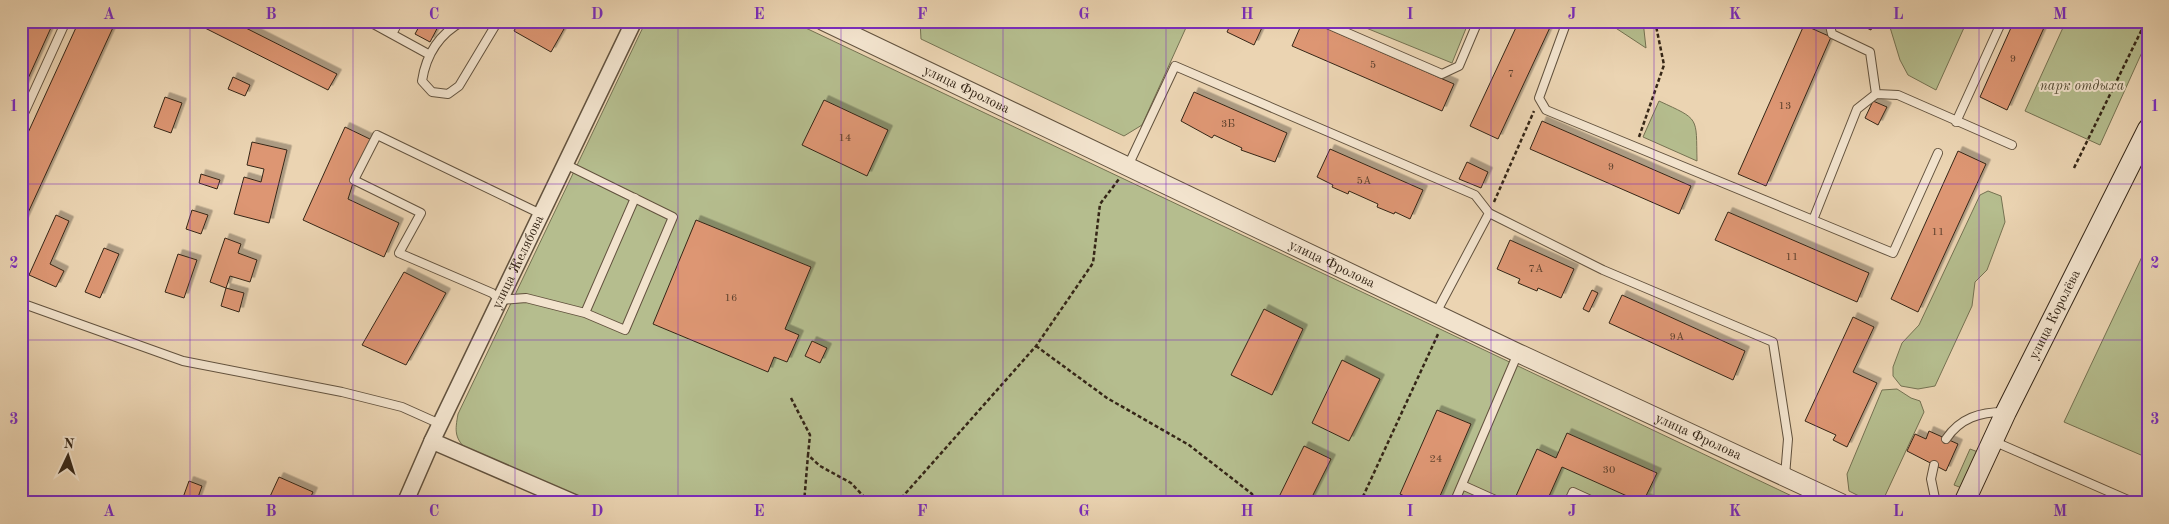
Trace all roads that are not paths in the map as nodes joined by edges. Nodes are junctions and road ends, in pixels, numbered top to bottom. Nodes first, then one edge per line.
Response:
1 (66, 21) edge
2 (368, 21) edge
3 (400, 21) edge
4 (463, 21) edge
5 (498, 21) edge
6 (634, 21) edge
7 (823, 21) edge
8 (1320, 21) edge
9 (1478, 21) edge
10 (1567, 21) edge
11 (1829, 21) edge
12 (2002, 21) edge
13 (392, 34) junction
14 (430, 55) junction
15 (1876, 94) junction
16 (21, 120) edge
17 (1956, 122) junction
18 (2148, 129) edge
19 (2012, 145) dead end
20 (1938, 153) dead end
21 (565, 164) junction
22 (1128, 167) junction
23 (635, 198) junction
24 (541, 214) junction
25 (1489, 214) junction
26 (1814, 220) junction
27 (500, 300) junction
28 (21, 303) edge
29 (585, 313) junction
30 (1440, 315) junction
31 (1518, 353) junction
32 (2006, 412) junction
33 (440, 424) junction
34 (1946, 439) dead end
35 (432, 441) junction
36 (1993, 441) junction
37 (1934, 465) dead end
38 (1785, 476) junction
39 (1462, 485) junction
40 (1820, 498) edge
41 (404, 503) edge
42 (576, 503) edge
43 (1454, 503) edge
44 (1502, 503) edge
45 (1568, 503) edge
46 (1598, 503) edge
47 (1841, 503) edge
48 (1936, 503) edge
49 (1964, 503) edge
50 (2135, 503) edge

1 - 16 lane
2 - 13 lane
3 - 13 lane
4 - 14 lane
5 - 14 lane
6 - 21 street, улица Желябова
7 - 22 street, улица Фролова
8 - 9 lane
10 - 26 lane
11 - 15 lane
12 - 17 lane
13 - 14 lane
15 - 17 lane
15 - 26 lane
17 - 19 lane
18 - 32 main road, улица Королёва
20 - 26 lane
21 - 23 lane
21 - 24 street, улица Желябова
22 - 25 lane
22 - 30 street, улица Фролова
23 - 29 lane
23 - 29 lane
24 - 27 street, улица Желябова
24 - 27 lane
25 - 30 lane
25 - 38 lane
27 - 29 lane
27 - 33 street, улица Желябова
28 - 33 lane
30 - 31 street, улица Фролова
31 - 38 street, улица Фролова
31 - 39 lane
32 - 34 lane
32 - 36 main road, улица Королёва
33 - 35 street, улица Желябова
35 - 41 street, улица Желябова
35 - 42 street
36 - 49 main road, улица Королёва
36 - 50 lane
37 - 48 lane
38 - 40 street, улица Фролова
39 - 43 lane
39 - 44 lane
40 - 47 street, улица Фролова
45 - 46 lane

